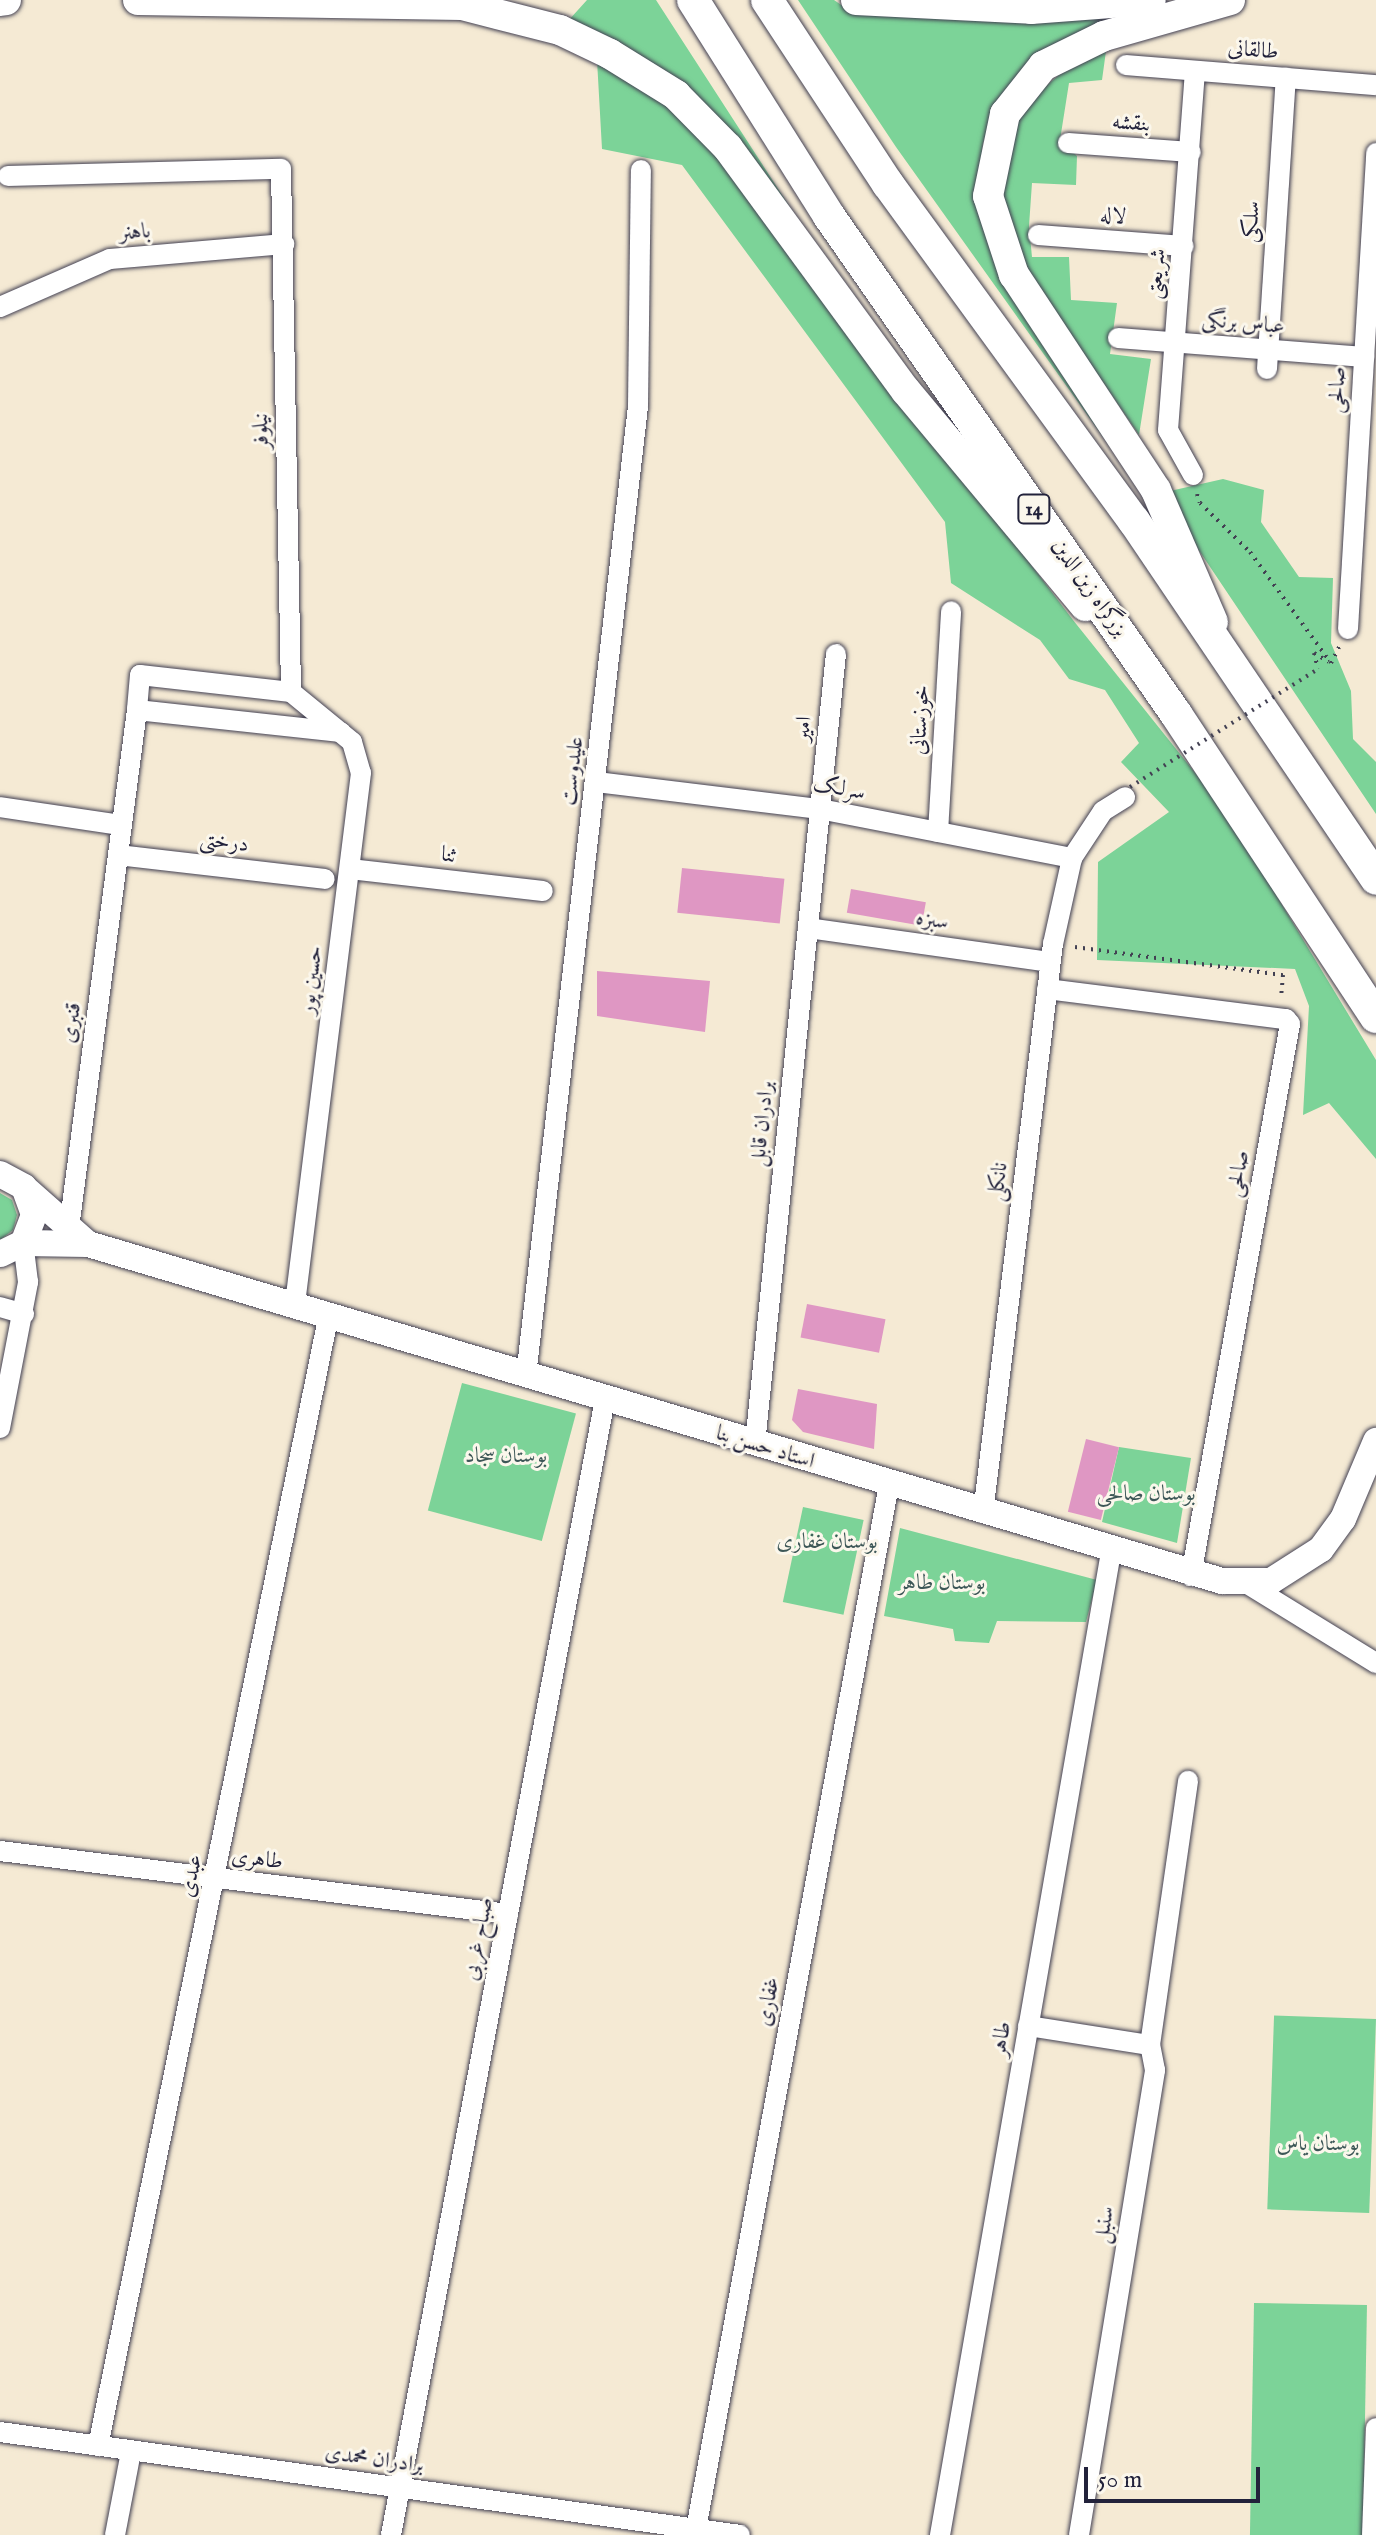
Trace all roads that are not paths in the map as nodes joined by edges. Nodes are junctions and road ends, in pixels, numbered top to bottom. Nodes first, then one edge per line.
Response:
1 (6, 0) edge
2 (138, 0) edge
3 (693, 0) edge
4 (767, 0) edge
5 (856, 0) edge
6 (1151, 0) edge
7 (1230, 0) edge
8 (0, 1) edge
9 (1126, 65) dead end
10 (1195, 71) junction
11 (1286, 78) junction
12 (1376, 85) edge
13 (1068, 143) dead end
14 (1191, 152) junction
15 (1376, 153) edge
16 (641, 170) dead end
17 (8, 176) dead end
18 (1038, 235) dead end
19 (284, 244) junction
20 (1184, 246) junction
21 (0, 307) edge
22 (1118, 338) dead end
23 (1176, 342) junction
24 (1364, 357) junction
25 (1267, 359) junction
26 (1193, 475) road end
27 (951, 611) dead end
28 (1348, 629) dead end
29 (836, 654) dead end
30 (1234, 672) junction
31 (291, 692) junction
32 (137, 710) junction
33 (1176, 714) junction
34 (343, 732) junction
35 (596, 782) junction
36 (1127, 792) road end
37 (0, 807) edge
38 (820, 809) junction
39 (121, 825) junction
40 (938, 832) junction
41 (118, 855) junction
42 (1072, 858) junction
43 (350, 869) junction
44 (325, 879) dead end
45 (1376, 879) edge
46 (543, 891) dead end
47 (808, 928) junction
48 (1052, 953) junction
49 (1047, 989) junction
50 (1376, 1017) edge
51 (0, 1174) edge
52 (24, 1187) junction
53 (78, 1236) junction
54 (11, 1249) edge
55 (295, 1304) junction
56 (0, 1307) edge
57 (24, 1314) junction
58 (329, 1314) junction
59 (526, 1376) junction
60 (605, 1399) junction
61 (0, 1428) edge
62 (1376, 1441) edge
63 (755, 1444) junction
64 (889, 1485) junction
65 (983, 1513) junction
66 (1111, 1552) junction
67 (1191, 1576) junction
68 (1246, 1583) junction
69 (1376, 1663) edge
70 (1188, 1781) dead end
71 (0, 1851) edge
72 (216, 1879) junction
73 (508, 1914) junction
74 (1028, 2026) junction
75 (1150, 2045) junction
76 (1376, 2428) edge
77 (0, 2432) edge
78 (98, 2446) junction
79 (131, 2452) junction
80 (400, 2488) junction
81 (696, 2529) junction
82 (726, 2534) edge
83 (115, 2535) edge
84 (391, 2535) edge
85 (940, 2535) edge
86 (1079, 2535) edge
87 (1372, 2535) edge

1 - 8 main road
2 - 33 main road
3 - 33 highway, بزرگراه زین الدین / 14
4 - 30 highway
5 - 6 main road
7 - 30 main road
9 - 10 street, طالقانی
10 - 11 street, طالقانی
10 - 14 street, شریعتی
11 - 12 street, طالقانی
11 - 25 street, سلکی
13 - 14 street, بنقشه
14 - 20 street, شریعتی
15 - 24 street, صالحی
16 - 35 street, علیدوست
17 - 19 street, نیلوفر
18 - 20 street, لاله
19 - 21 street, باهنر
19 - 31 street, نیلوفر
20 - 23 street, شریعتی
22 - 23 street, عباس برنگی
23 - 25 street, عباس برنگی
23 - 26 street, شریعتی
24 - 25 street, عباس برنگی
24 - 28 street, صالحی
27 - 40 street, خوزستانی
29 - 38 street, امیر
30 - 45 highway
31 - 32 street, قنبری
31 - 34 street, حسین پور
32 - 34 street
32 - 39 street, قنبری
33 - 50 highway, بزرگراه زین الدین / 14
34 - 43 street, حسین پور
35 - 38 street, سرلک
35 - 59 street, علیدوست
36 - 42 street
37 - 39 street
38 - 40 street, سرلک
38 - 47 street, برادران قابل
39 - 41 street, قنبری
40 - 42 street, سرلک
41 - 44 street, درختی
41 - 53 street, قنبری
42 - 48 street, نانکلی
43 - 46 street, ثنا
43 - 55 street, حسین پور
47 - 48 street, سبزه
47 - 63 street, برادران قابل
48 - 49 street, نانکلی
49 - 65 street, نانکلی
49 - 67 street, صالحی
51 - 52 main road
52 - 53 main road
52 - 54 main road
53 - 54 main road
53 - 55 main road, استاد حسن بنا
54 - 57 street
55 - 58 main road, استاد حسن بنا
56 - 57 street
57 - 61 street
58 - 59 main road, استاد حسن بنا
58 - 72 street, عبدی
59 - 60 main road, استاد حسن بنا
60 - 63 main road, استاد حسن بنا
60 - 73 street, صباح غربی
62 - 68 main road, استاد حسن بنا
63 - 64 main road, استاد حسن بنا
64 - 65 main road, استاد حسن بنا
64 - 81 street, غفاری
65 - 66 main road, استاد حسن بنا
66 - 67 main road, استاد حسن بنا
66 - 74 street, طاهر
67 - 68 main road, استاد حسن بنا
68 - 69 street
70 - 75 street, سنبل
71 - 72 street, طاهری
72 - 73 street, طاهری
72 - 78 street, عبدی
73 - 80 street, صباح غربی
74 - 75 street
74 - 85 street, طاهر
75 - 86 street, سنبل
76 - 87 street
77 - 78 street, برادران محمدی
78 - 79 street, برادران محمدی
79 - 80 street, برادران محمدی
79 - 83 street
80 - 81 street, برادران محمدی
80 - 84 street, صباح غربی
81 - 82 street, برادران محمدی

